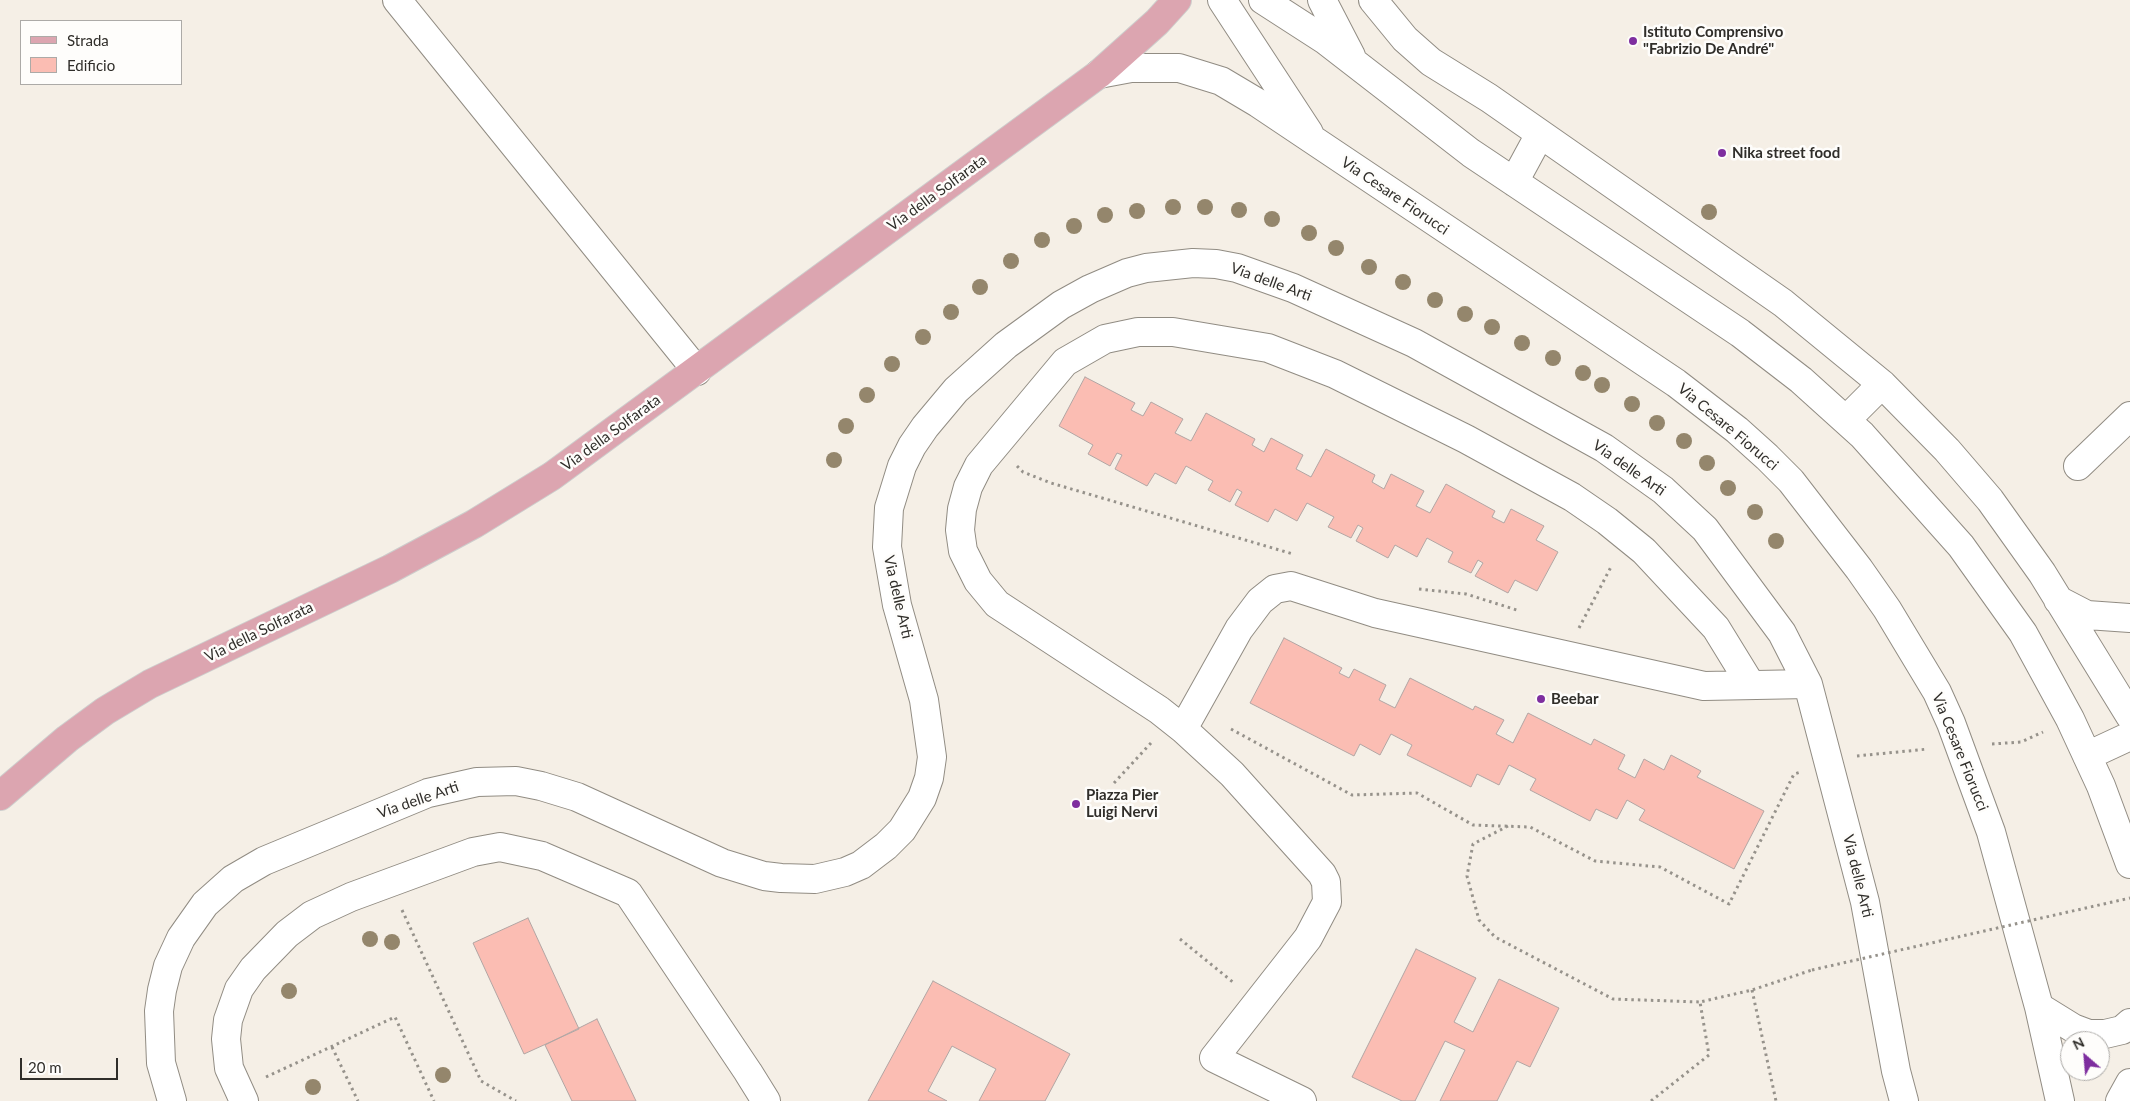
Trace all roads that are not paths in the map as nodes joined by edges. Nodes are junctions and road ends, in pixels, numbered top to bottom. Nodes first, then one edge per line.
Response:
1 (397, 0) edge
2 (1177, 0) edge
3 (1222, 0) edge
4 (1263, 0) edge
5 (1322, 0) edge
6 (1373, 0) edge
7 (1355, 64) junction
8 (1099, 74) junction
9 (1540, 134) junction
10 (1315, 143) junction
11 (1514, 182) junction
12 (697, 371) junction
13 (1882, 384) junction
14 (2130, 416) edge
15 (1846, 420) junction
16 (2078, 466) dead end
17 (2058, 600) junction
18 (2130, 618) edge
19 (1808, 684) junction
20 (1751, 685) junction
21 (2130, 716) edge
22 (1183, 720) junction
23 (2130, 736) edge
24 (2087, 756) junction
25 (0, 796) edge
26 (2130, 864) edge
27 (2039, 1007) junction
28 (2130, 1023) edge
29 (2051, 1064) junction
30 (1896, 1071) junction
31 (2130, 1083) edge
32 (238, 1089) edge
33 (172, 1101) edge
34 (766, 1101) edge
35 (1302, 1101) edge
36 (1904, 1101) edge
37 (1912, 1101) edge
38 (2039, 1101) edge
39 (2060, 1101) edge
40 (2120, 1101) edge

1 - 12 street
2 - 8 main road, Via della Solfarata
3 - 10 street
4 - 7 street
5 - 7 street
6 - 9 street
7 - 11 street
8 - 10 street, Via Cesare Fiorucci
8 - 12 main road, Via della Solfarata
9 - 11 street
9 - 13 street
10 - 27 street, Via Cesare Fiorucci
11 - 15 street
12 - 25 main road, Via della Solfarata
13 - 15 street
13 - 17 street
14 - 16 street
15 - 24 street
17 - 18 street
17 - 21 street
19 - 20 street
19 - 30 street, Via delle Arti
19 - 33 street, Via delle Arti
20 - 22 street
20 - 22 street
22 - 35 street
23 - 24 street
24 - 26 street
27 - 28 street
27 - 29 street, Via Cesare Fiorucci
29 - 38 street
29 - 39 street, Via Cesare Fiorucci
30 - 36 street
30 - 37 street
31 - 40 street
32 - 34 street

